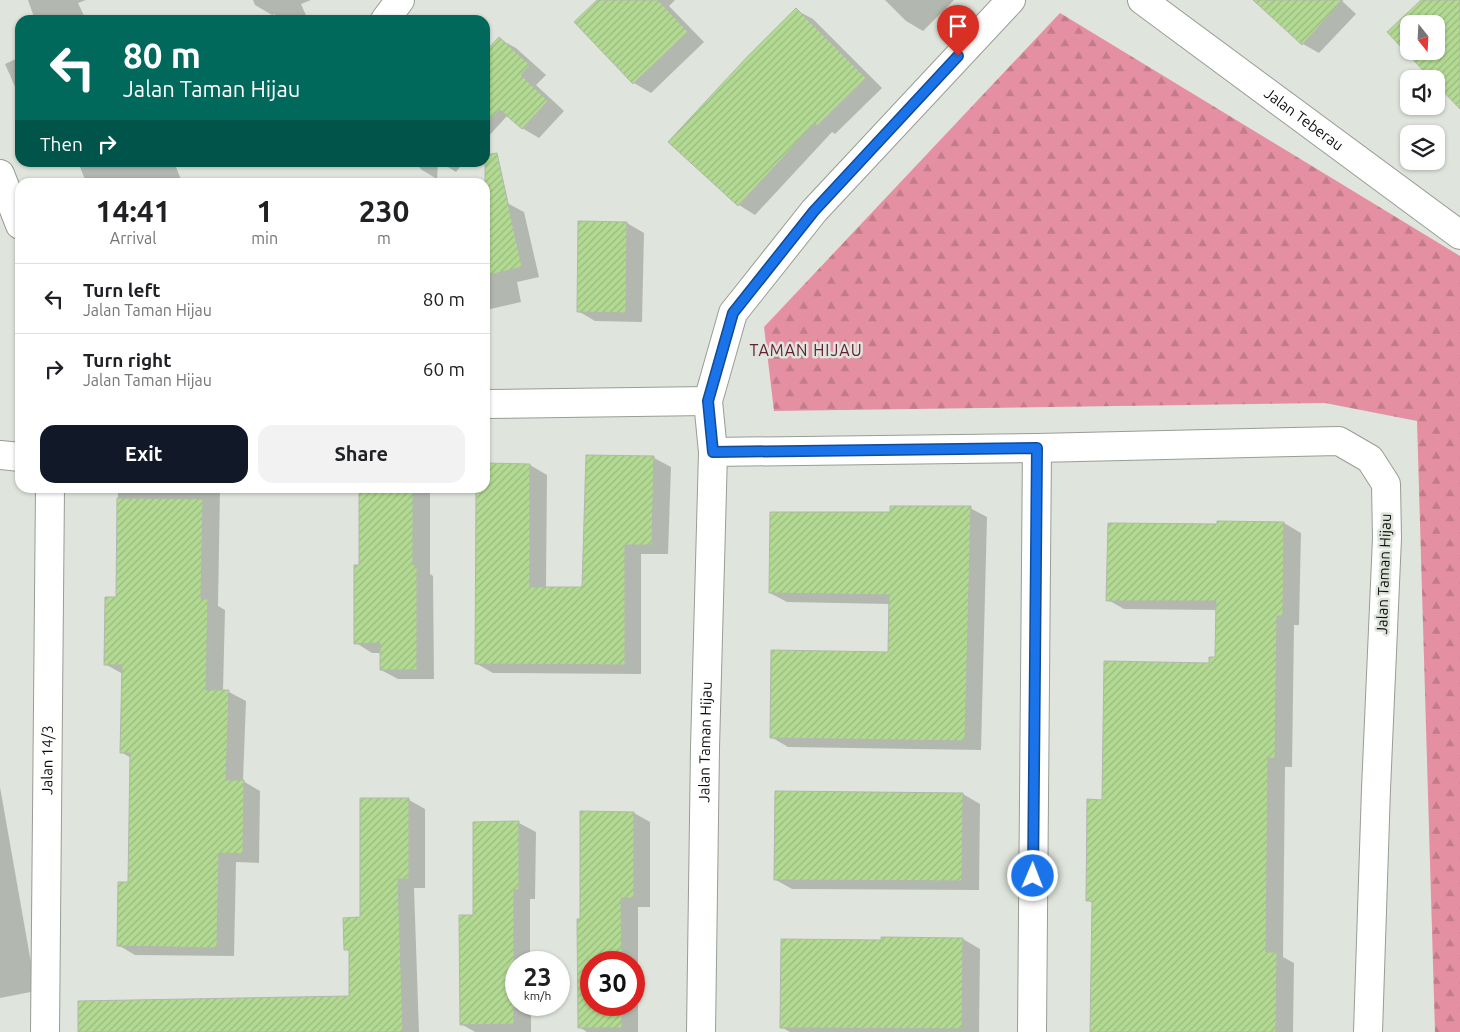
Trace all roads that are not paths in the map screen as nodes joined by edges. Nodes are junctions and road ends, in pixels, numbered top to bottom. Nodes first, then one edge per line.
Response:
1 (400, 0) edge
2 (1011, 0) edge
3 (1148, 2) edge
4 (389, 15) edge
5 (0, 174) edge
6 (15, 212) edge
7 (1460, 234) edge
8 (708, 401) junction
9 (490, 404) edge
10 (1037, 448) junction
11 (713, 452) junction
12 (0, 455) edge
13 (15, 456) edge
14 (50, 493) edge
15 (45, 1032) edge
16 (701, 1032) edge
17 (1032, 1032) edge
18 (1368, 1032) edge

1 - 4 street
2 - 8 street, Jalan Taman Hijau
3 - 7 street, Jalan Teberau
5 - 6 street
8 - 9 street
8 - 11 street, Jalan Taman Hijau
10 - 11 street, Jalan Taman Hijau
10 - 17 street
10 - 18 street, Jalan Taman Hijau
11 - 16 street, Jalan Taman Hijau
12 - 13 street
14 - 15 street, Jalan 14/3

